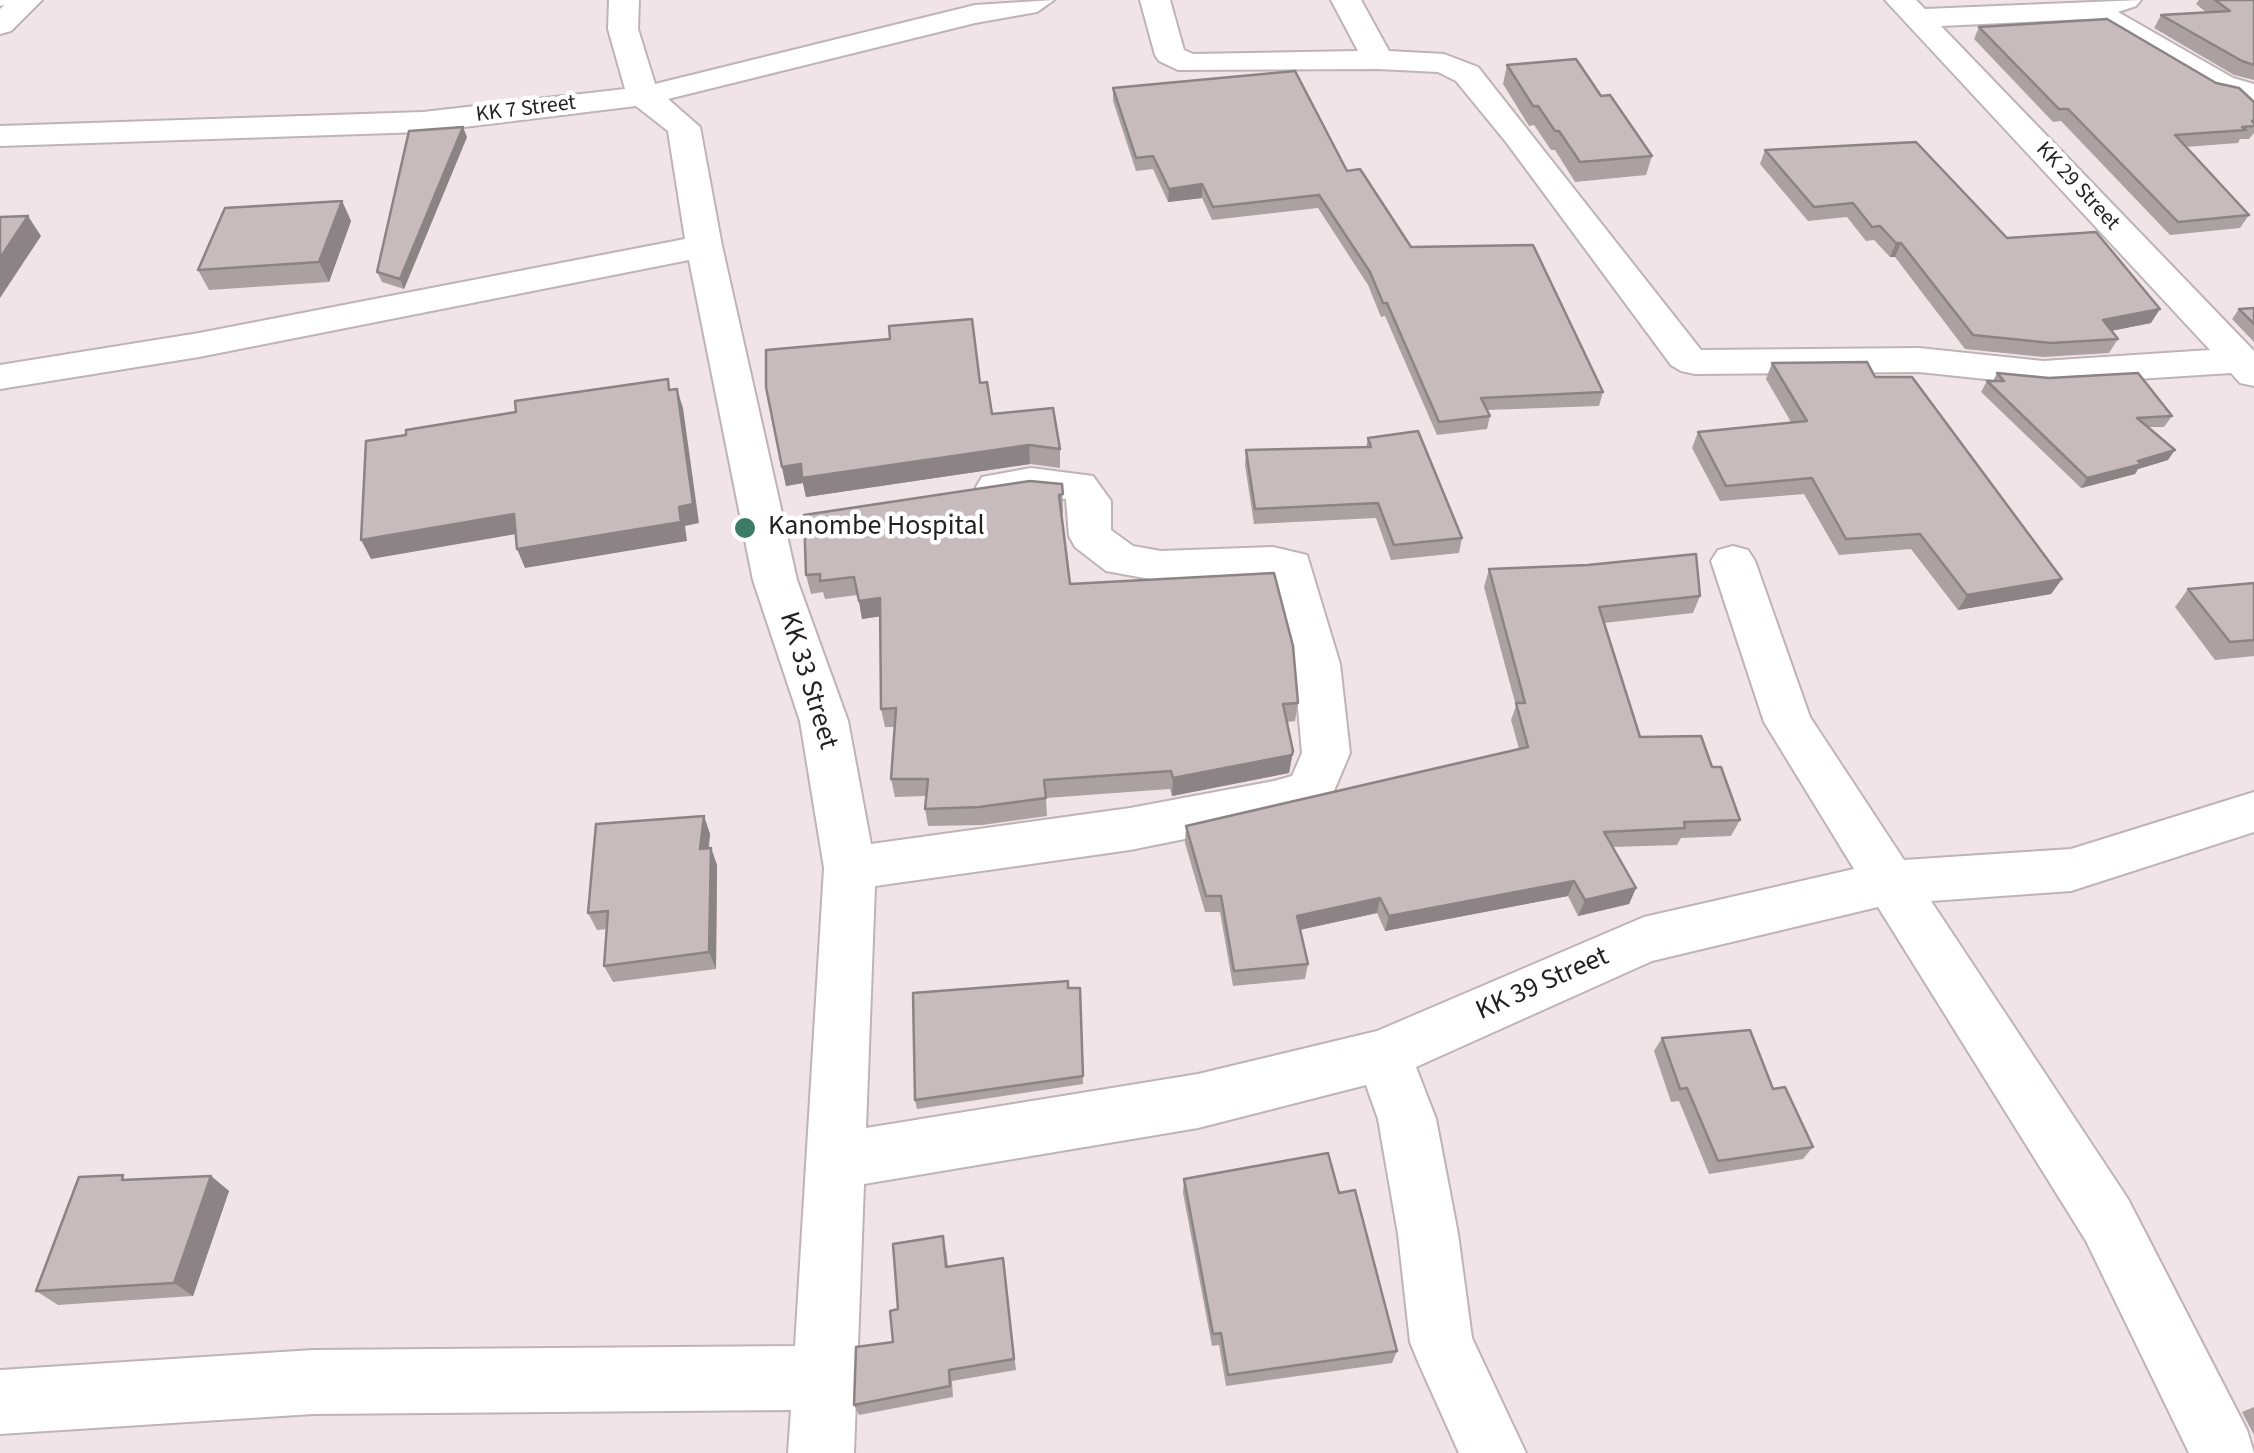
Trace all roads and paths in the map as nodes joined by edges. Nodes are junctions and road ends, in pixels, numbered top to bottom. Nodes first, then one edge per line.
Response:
1 (24, 0) edge
2 (624, 0) edge
3 (1039, 0) edge
4 (1155, 0) edge
5 (1346, 0) edge
6 (2126, 0) edge
7 (0, 2) edge
8 (1908, 9) edge
9 (2093, 10) junction
10 (0, 25) edge
11 (1378, 60) junction
12 (2254, 92) edge
13 (642, 96) junction
14 (0, 136) edge
15 (704, 246) junction
16 (2247, 367) edge
17 (0, 377) edge
18 (954, 494) edge
19 (1733, 561) dead end
20 (2254, 812) edge
21 (850, 868) junction
22 (1891, 882) junction
23 (1383, 1056) junction
24 (833, 1161) junction
25 (824, 1378) junction
26 (0, 1402) edge
27 (821, 1453) edge
28 (1493, 1453) edge
29 (2224, 1453) edge

1 - 7 lane
1 - 10 street
2 - 13 street
3 - 13 street, KK 7 Street
4 - 11 street
5 - 11 street
6 - 9 street
8 - 9 street
8 - 16 street, KK 29 Street
9 - 12 street
11 - 16 street
13 - 14 street, KK 7 Street
13 - 15 street, KK 33 Street
15 - 17 street
15 - 21 street, KK 33 Street
18 - 21 street
19 - 22 street
20 - 22 street, KK 39 Street
21 - 24 street, KK 33 Street
22 - 23 street, KK 39 Street
22 - 29 street
23 - 24 street, KK 39 Street
23 - 28 street
24 - 25 street, KK 33 Street
25 - 26 street
25 - 27 street, KK 33 Street

